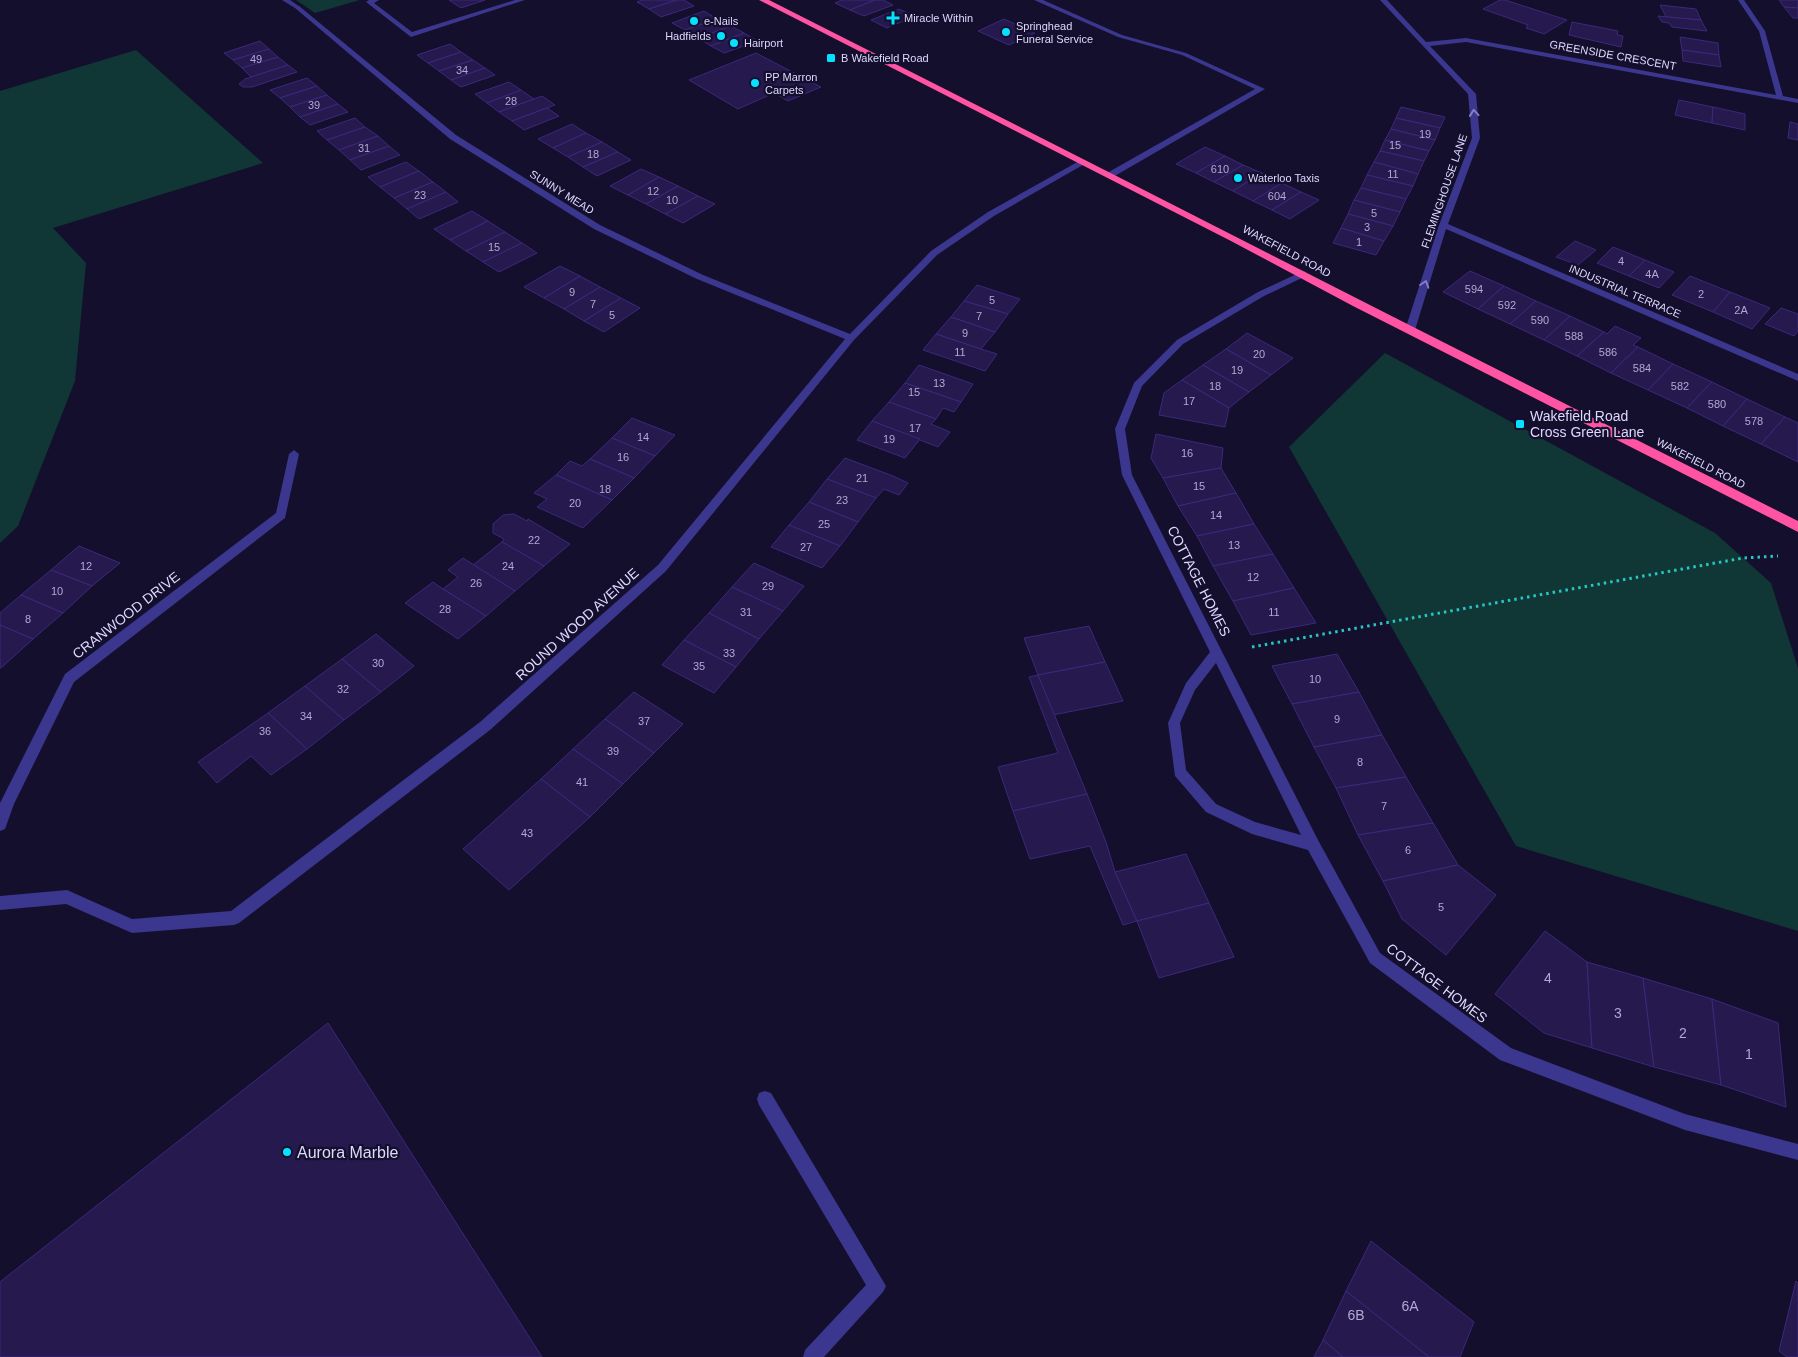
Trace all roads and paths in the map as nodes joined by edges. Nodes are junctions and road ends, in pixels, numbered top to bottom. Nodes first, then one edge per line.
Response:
1 (286, 0) edge
2 (376, 0) edge
3 (522, 0) edge
4 (763, 0) edge
5 (1037, 0) edge
6 (1384, 0) edge
7 (1741, 0) edge
8 (1424, 44) junction
9 (1780, 97) junction
10 (1798, 101) edge
11 (1084, 162) junction
12 (1110, 175) junction
13 (1443, 225) junction
14 (1303, 274) junction
15 (1410, 330) junction
16 (851, 338) junction
17 (1798, 378) edge
18 (294, 454) dead end
19 (1798, 527) edge
20 (1780, 556) dead end
21 (1217, 653) junction
22 (0, 825) edge
23 (1313, 845) junction
24 (0, 903) edge
25 (765, 1099) dead end
26 (1798, 1152) edge
27 (812, 1357) edge

1 - 16 street, SUNNY MEAD
2 - 3 street
4 - 11 highway, WAKEFIELD ROAD
5 - 12 street
6 - 8 street, FLEMINGHOUSE LANE
7 - 9 street
8 - 9 street, GREENSIDE CRESCENT
13 -> 8 street, FLEMINGHOUSE LANE
9 - 10 street, GREENSIDE CRESCENT
11 - 12 highway, WAKEFIELD ROAD
11 - 16 street, ROUND WOOD AVENUE
12 - 14 highway, WAKEFIELD ROAD
15 -> 13 street, FLEMINGHOUSE LANE
13 - 17 street, INDUSTRIAL TERRACE
14 - 15 highway, WAKEFIELD ROAD
14 - 21 street, COTTAGE HOMES
15 - 19 highway, WAKEFIELD ROAD
16 - 24 street, ROUND WOOD AVENUE
18 - 22 street, CRANWOOD DRIVE
20 - 21 path
21 - 23 street
21 - 23 street, COTTAGE HOMES
23 - 26 street, COTTAGE HOMES
25 - 27 street

